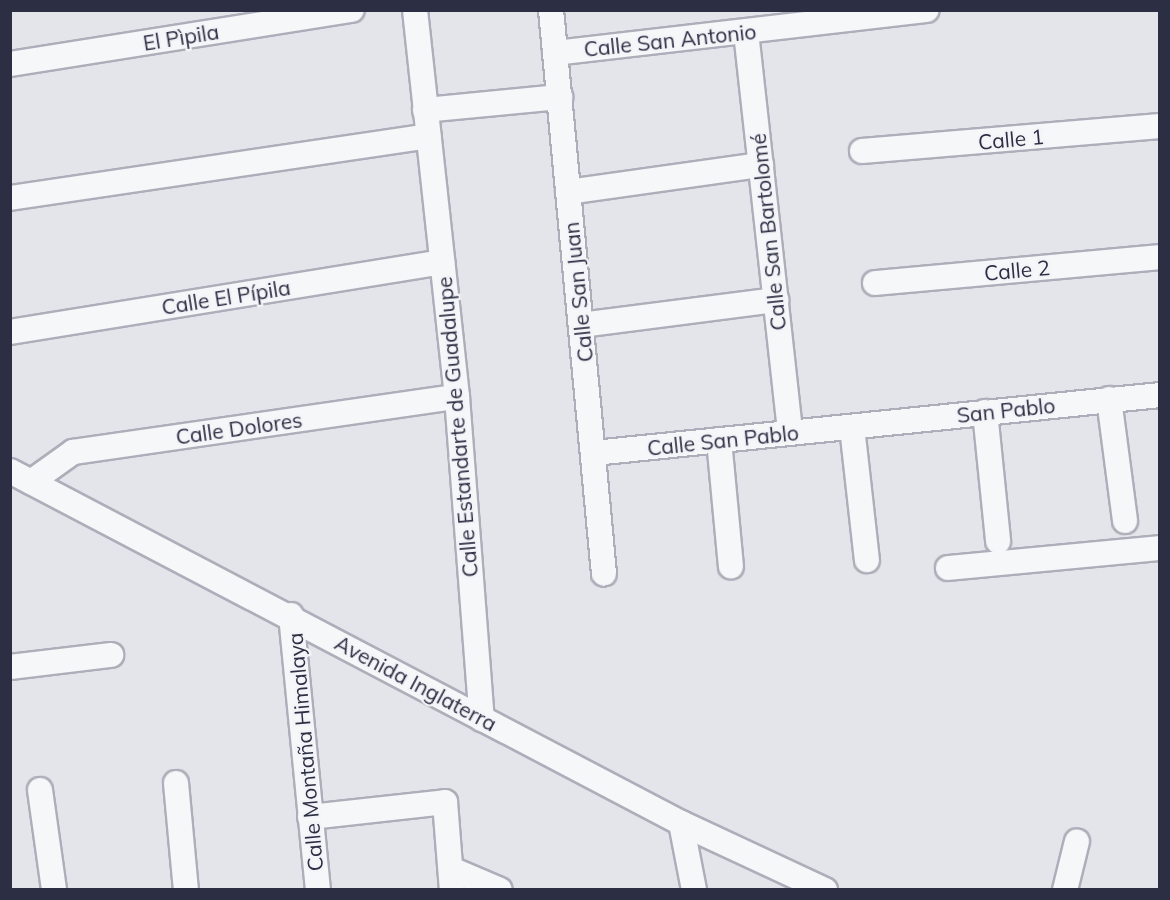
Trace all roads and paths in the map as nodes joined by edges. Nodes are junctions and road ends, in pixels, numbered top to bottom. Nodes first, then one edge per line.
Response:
1 (352, 10) edge
2 (415, 10) edge
3 (551, 10) edge
4 (927, 10) edge
5 (746, 32) junction
6 (555, 53) junction
7 (10, 64) edge
8 (560, 97) junction
9 (425, 110) junction
10 (1160, 126) edge
11 (428, 136) junction
12 (862, 151) dead end
13 (761, 165) junction
14 (568, 192) junction
15 (10, 198) edge
16 (1160, 257) edge
17 (442, 262) junction
18 (875, 283) dead end
19 (776, 300) junction
20 (581, 325) junction
21 (10, 332) edge
22 (1160, 395) edge
23 (457, 397) junction
24 (1109, 399) junction
25 (985, 412) junction
26 (852, 427) junction
27 (790, 432) junction
28 (719, 440) junction
29 (594, 453) junction
30 (21, 477) edge
31 (1125, 521) dead end
32 (998, 541) dead end
33 (1160, 548) edge
34 (867, 560) dead end
35 (731, 566) dead end
36 (948, 568) dead end
37 (604, 574) dead end
38 (291, 615) junction
39 (111, 655) dead end
40 (10, 667) edge
41 (482, 719) junction
42 (176, 783) dead end
43 (40, 790) dead end
44 (310, 817) junction
45 (681, 823) junction
46 (1077, 841) dead end
47 (451, 879) edge
48 (54, 890) edge
49 (186, 890) edge
50 (318, 890) edge
51 (500, 890) edge
52 (694, 890) edge
53 (825, 890) edge
54 (1065, 890) edge

1 - 7 street, El Pìpila
2 - 9 street, Calle Estandarte de Guadalupe
3 - 6 street, Calle San Juan
4 - 5 street, Calle San Antonio
5 - 6 street, Calle San Antonio
5 - 13 street, Calle San Bartolomé
6 - 8 street, Calle San Juan
8 - 9 street
8 - 14 street, Calle San Juan
9 - 11 street, Calle Estandarte de Guadalupe
10 - 12 street, Calle 1
11 - 15 street
11 - 17 street, Calle Estandarte de Guadalupe
13 - 14 street
13 - 19 street, Calle San Bartolomé
14 - 20 street, Calle San Juan
16 - 18 street, Calle 2
17 - 21 street, Calle El Pípila
17 - 23 street, Calle Estandarte de Guadalupe
19 - 20 street
19 - 27 street, Calle San Bartolomé
20 - 29 street, Calle San Juan
22 - 24 street, San Pablo
23 - 30 street, Calle Dolores
23 - 41 street, Calle Estandarte de Guadalupe
24 - 25 street, San Pablo
24 - 31 street
25 - 26 street, San Pablo
25 - 32 street
26 - 27 street, Calle San Pablo
26 - 34 street
27 - 28 street, Calle San Pablo
28 - 29 street, Calle San Pablo
28 - 35 street
29 - 37 street, Calle San Juan
30 - 38 street, Avenida Inglaterra
33 - 36 street
38 - 41 street, Avenida Inglaterra
38 - 44 street, Calle Montaña Himalaya
39 - 40 street
41 - 45 street, Avenida Inglaterra
42 - 49 street
43 - 48 street
44 - 47 street
44 - 50 street, Calle Montaña Himalaya
45 - 52 street
45 - 53 street, Avenida Inglaterra
46 - 54 street
47 - 51 street

